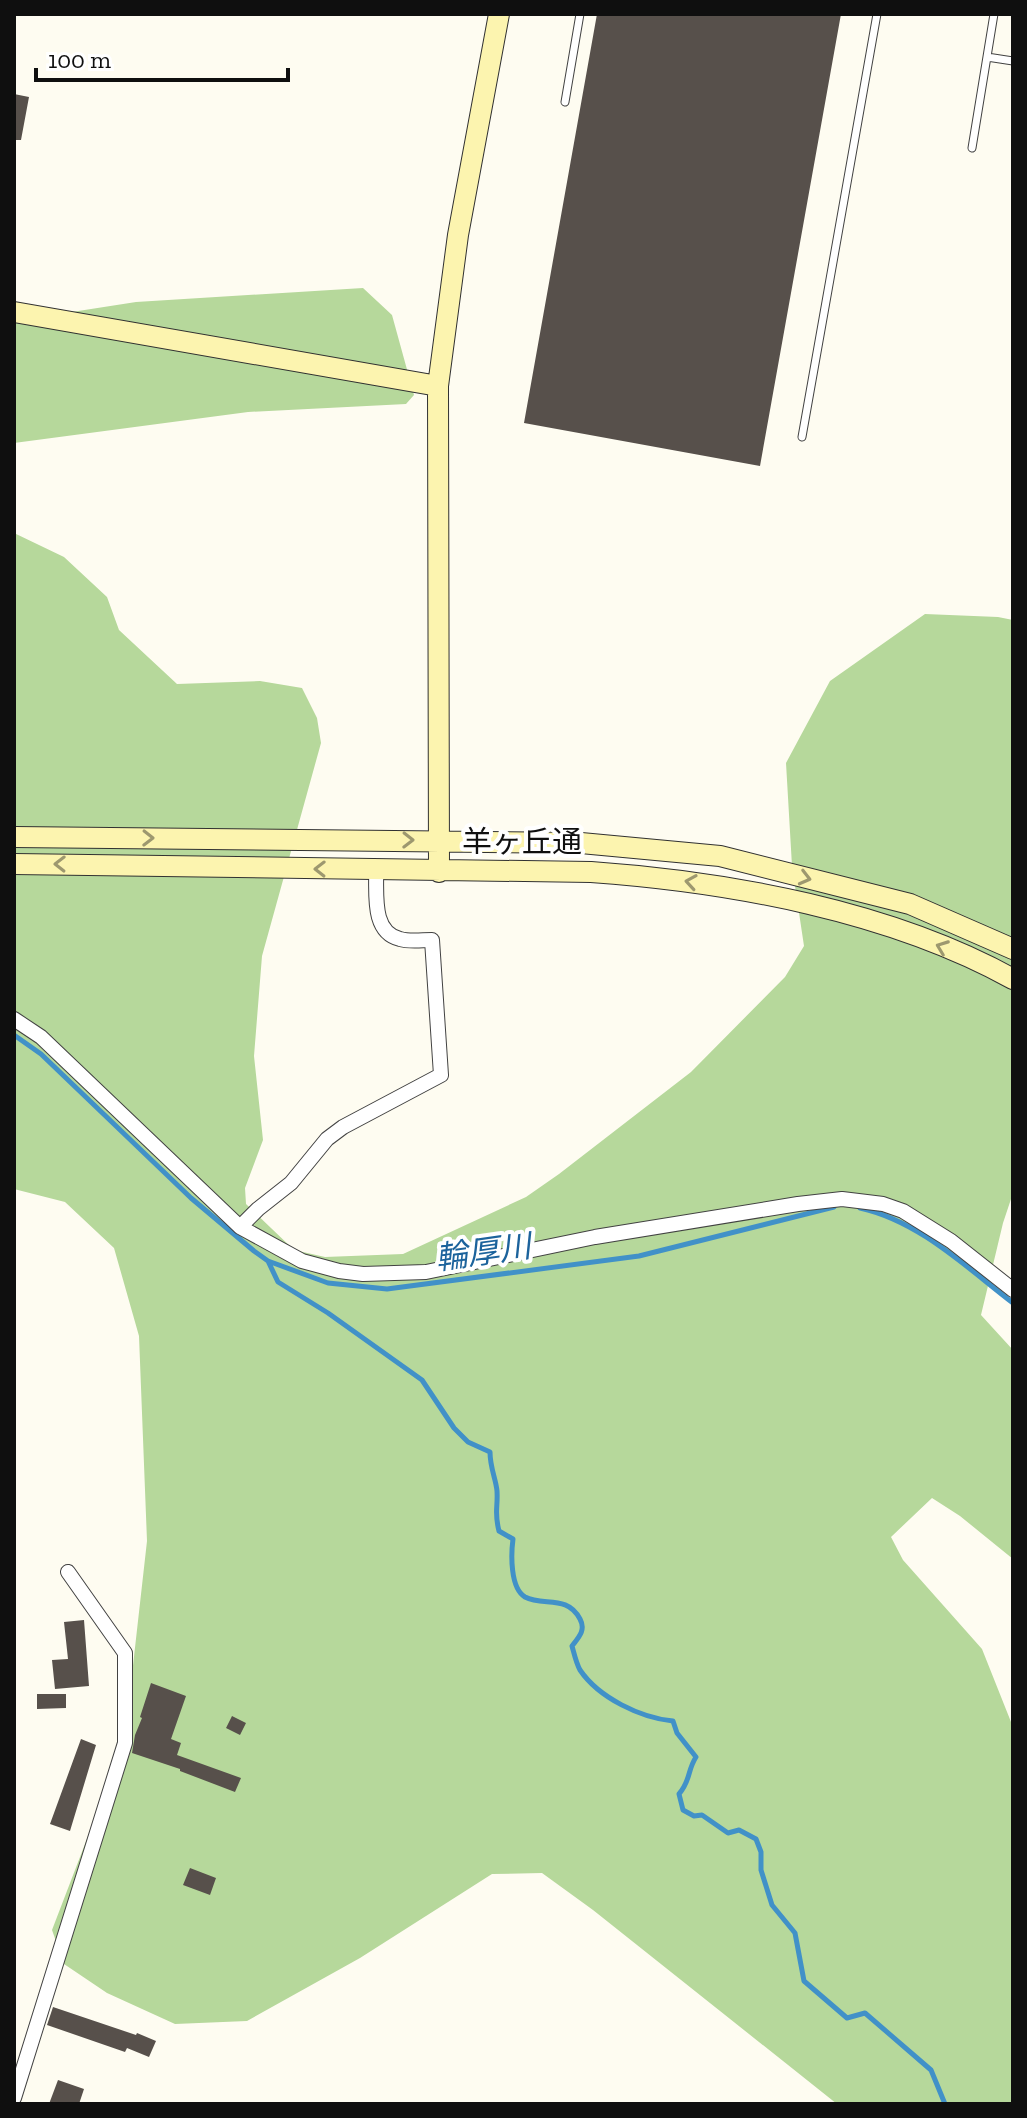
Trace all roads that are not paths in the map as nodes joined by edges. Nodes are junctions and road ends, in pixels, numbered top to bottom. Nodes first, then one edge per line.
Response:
1 (499, 14) edge
2 (580, 14) edge
3 (877, 14) edge
4 (994, 14) edge
5 (987, 57) junction
6 (1013, 61) edge
7 (565, 102) dead end
8 (972, 148) dead end
9 (14, 312) edge
10 (438, 386) junction
11 (802, 437) dead end
12 (14, 837) edge
13 (439, 840) junction
14 (14, 864) edge
15 (376, 871) junction
16 (439, 872) junction
17 (1013, 949) edge
18 (1013, 979) edge
19 (14, 1019) edge
20 (240, 1227) junction
21 (1013, 1290) edge
22 (68, 1572) dead end
23 (14, 2098) edge

1 - 10 main road
2 - 7 lane
3 - 11 lane
4 - 5 lane
5 - 6 lane
5 - 8 lane
9 - 10 main road
10 - 13 main road
12 -> 13 main road, 羊ヶ丘通
13 - 16 main road
13 -> 17 main road, 羊ヶ丘通
15 -> 14 main road, 羊ヶ丘通
15 - 16 main road, 羊ヶ丘通
15 - 20 street
18 -> 16 main road, 羊ヶ丘通
19 - 20 street
20 - 21 street
22 - 23 street

